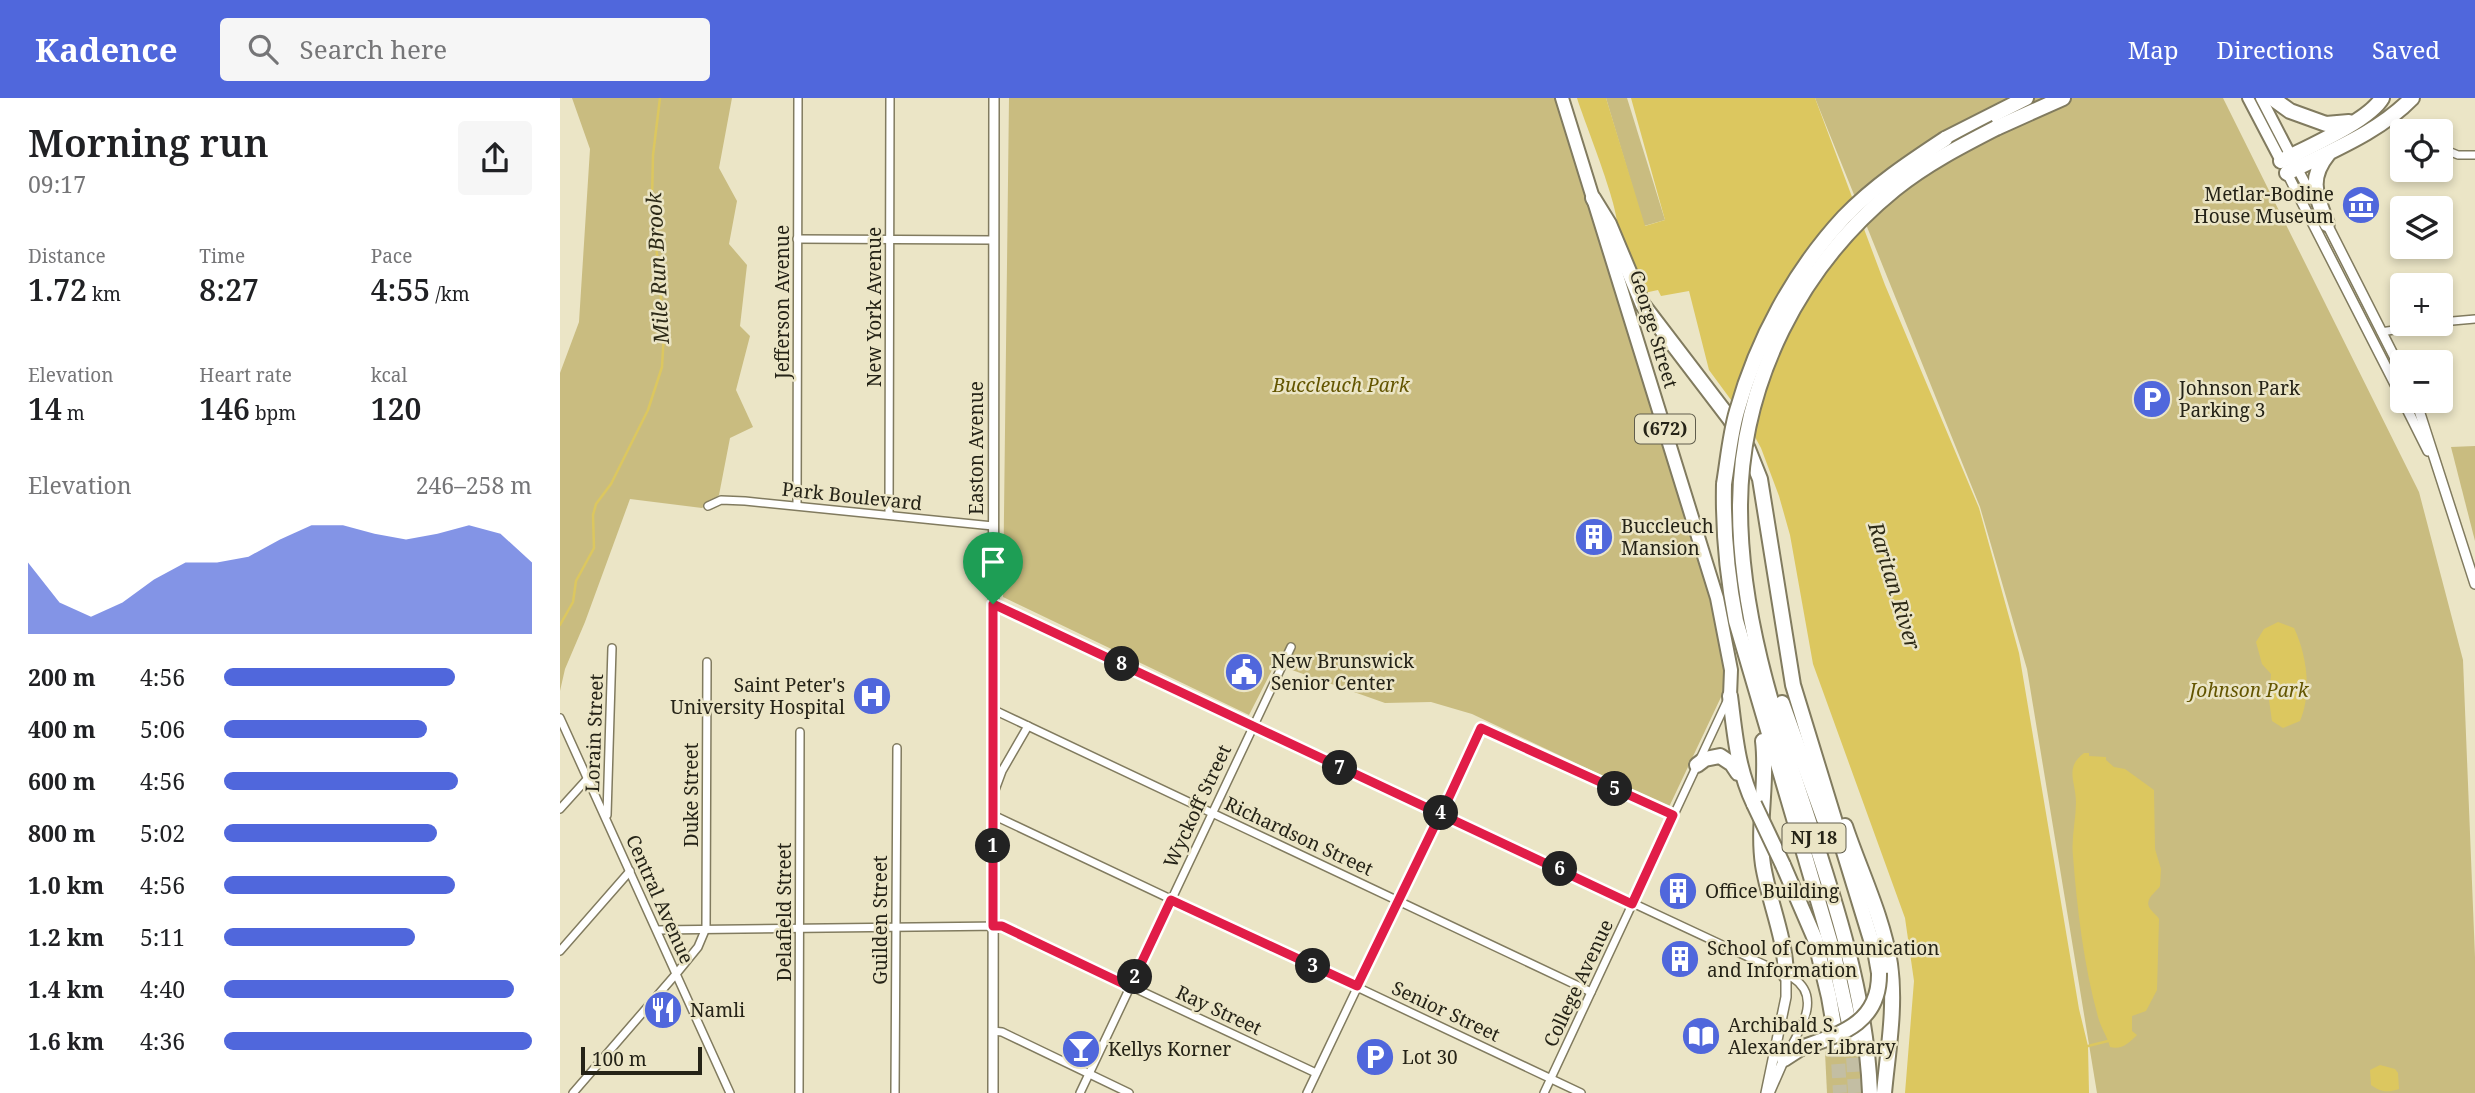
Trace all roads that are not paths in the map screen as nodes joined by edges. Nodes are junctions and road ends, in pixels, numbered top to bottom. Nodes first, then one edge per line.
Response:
1 (797, 98) edge
2 (890, 98) edge
3 (994, 98) edge
4 (1562, 98) edge
5 (2008, 98) edge
6 (2026, 98) edge
7 (2063, 98) edge
8 (2248, 98) edge
9 (2260, 98) edge
10 (2272, 98) edge
11 (2382, 98) edge
12 (2412, 98) edge
13 (1996, 109) junction
14 (2358, 121) junction
15 (2331, 151) junction
16 (2453, 153) edge
17 (2475, 155) edge
18 (2289, 164) junction
19 (1593, 198) junction
20 (2327, 224) junction
21 (797, 239) junction
22 (890, 240) junction
23 (994, 240) junction
24 (2475, 319) edge
25 (2453, 321) edge
26 (2390, 331) edge
27 (2381, 332) junction
28 (2390, 350) edge
29 (2390, 373) edge
30 (2410, 413) edge
31 (2420, 413) edge
32 (2439, 471) junction
33 (797, 505) junction
34 (708, 506) dead end
35 (889, 515) junction
36 (993, 526) junction
37 (2475, 584) edge
38 (1745, 586) junction
39 (993, 604) junction
40 (1291, 647) dead end
41 (612, 648) dead end
42 (707, 662) dead end
43 (1793, 685) junction
44 (1730, 696) junction
45 (1758, 702) junction
46 (994, 710) junction
47 (560, 718) edge
48 (1028, 726) junction
49 (1252, 726) junction
50 (800, 732) dead end
51 (897, 748) dead end
52 (1698, 765) junction
53 (588, 778) junction
54 (1743, 781) junction
55 (993, 794) junction
56 (560, 809) edge
57 (1211, 813) junction
58 (1441, 813) junction
59 (993, 815) junction
60 (1673, 815) junction
61 (607, 819) junction
62 (630, 871) junction
63 (1171, 900) junction
64 (1399, 900) junction
65 (1632, 904) junction
66 (1860, 908) junction
67 (993, 926) junction
68 (896, 927) junction
69 (706, 928) junction
70 (800, 928) junction
71 (657, 930) junction
72 (560, 951) edge
73 (677, 974) junction
74 (1786, 975) junction
75 (1357, 986) junction
76 (1130, 987) junction
77 (1591, 992) junction
78 (993, 1031) junction
79 (1852, 1037) tunnel mouth
80 (1837, 1043) tunnel mouth
81 (1784, 1059) junction
82 (1316, 1073) junction
83 (1089, 1074) junction
84 (1551, 1078) junction
85 (727, 1091) edge
86 (573, 1093) edge
87 (799, 1093) edge
88 (895, 1093) edge
89 (993, 1093) edge
90 (1080, 1093) edge
91 (1129, 1093) edge
92 (1307, 1093) edge
93 (1544, 1093) edge
94 (1581, 1093) edge
95 (1768, 1093) edge
96 (1870, 1093) edge
97 (1884, 1093) edge

1 - 21 street, Jefferson Avenue
2 - 22 street, New York Avenue
3 - 23 street, Easton Avenue
4 - 19 main road, George Street / (672)
5 - 13 highway
6 - 13 highway
7 - 38 highway, NJ 18, bridge
8 - 18 main road
9 - 18 main road
10 - 14 highway
11 - 14 highway
12 - 15 highway
13 - 45 highway, NJ 18, bridge
14 - 18 highway
15 - 18 highway
15 - 20 highway
16 - 17 street
18 - 20 street
18 - 29 street
19 - 43 highway
19 - 44 main road, George Street / (672)
20 - 27 street
21 - 22 street
21 - 33 street, Jefferson Avenue
22 - 23 street
22 - 35 street, New York Avenue
23 - 36 street, Easton Avenue
24 - 25 street
26 - 27 street
27 - 28 street
30 - 32 street
31 - 32 street
32 - 37 street
33 - 34 street, Park Boulevard
33 - 35 street, Park Boulevard
35 - 36 street, Park Boulevard
36 - 39 street, Easton Avenue
38 - 66 highway
38 - 96 highway, NJ 18
39 - 46 street, Easton Avenue
39 - 49 street
40 - 49 street, Wyckoff Street
41 - 61 street, Lorain Street
42 - 69 street, Duke Street
43 - 66 highway
43 - 97 highway
44 - 52 street, College Avenue
44 - 54 highway
45 - 74 highway
45 - 79 highway, NJ 18
46 - 48 street, Richardson Street
46 - 55 street, Easton Avenue
47 - 53 street, Central Avenue
48 - 55 street
48 - 57 street, Richardson Street
49 - 57 street, Wyckoff Street
49 - 58 street
50 - 70 street, Delafield Street
51 - 68 street, Guilden Street
52 - 54 highway
52 - 60 street, College Avenue
53 - 56 street
53 - 61 street, Central Avenue
54 - 80 highway, bridge
55 - 59 street, Easton Avenue
57 - 63 street, Wyckoff Street
57 - 64 street, Richardson Street
58 - 60 street
58 - 64 street
58 - 65 street
59 - 63 street, Senior Street
59 - 67 street, Easton Avenue
60 - 65 street, College Avenue
61 - 62 street, Central Avenue
62 - 71 street, Central Avenue
62 - 72 street
63 - 75 street, Senior Street
63 - 76 street, Wyckoff Street
64 - 75 street
64 - 77 street, Richardson Street
65 - 74 street
65 - 77 street, College Avenue
66 - 81 highway, bridge
67 - 68 street, Ray Street
67 - 76 street, Ray Street
67 - 78 street, Easton Avenue
68 - 70 street, Ray Street
68 - 88 street, Guilden Street
69 - 70 street, Ray Street
69 - 71 street, Ray Street
69 - 73 street
70 - 87 street, Delafield Street
71 - 73 street, Central Avenue
73 - 85 street, Central Avenue
73 - 86 street
74 - 81 street
74 - 95 street
75 - 82 street
75 - 84 street, Senior Street
76 - 82 street, Ray Street
76 - 83 street, Wyckoff Street
77 - 84 street, College Avenue
78 - 83 street
78 - 89 street, Easton Avenue
81 - 95 street
82 - 92 street
83 - 90 street, Wyckoff Street
83 - 91 street
84 - 93 street, College Avenue
84 - 94 street, Senior Street

